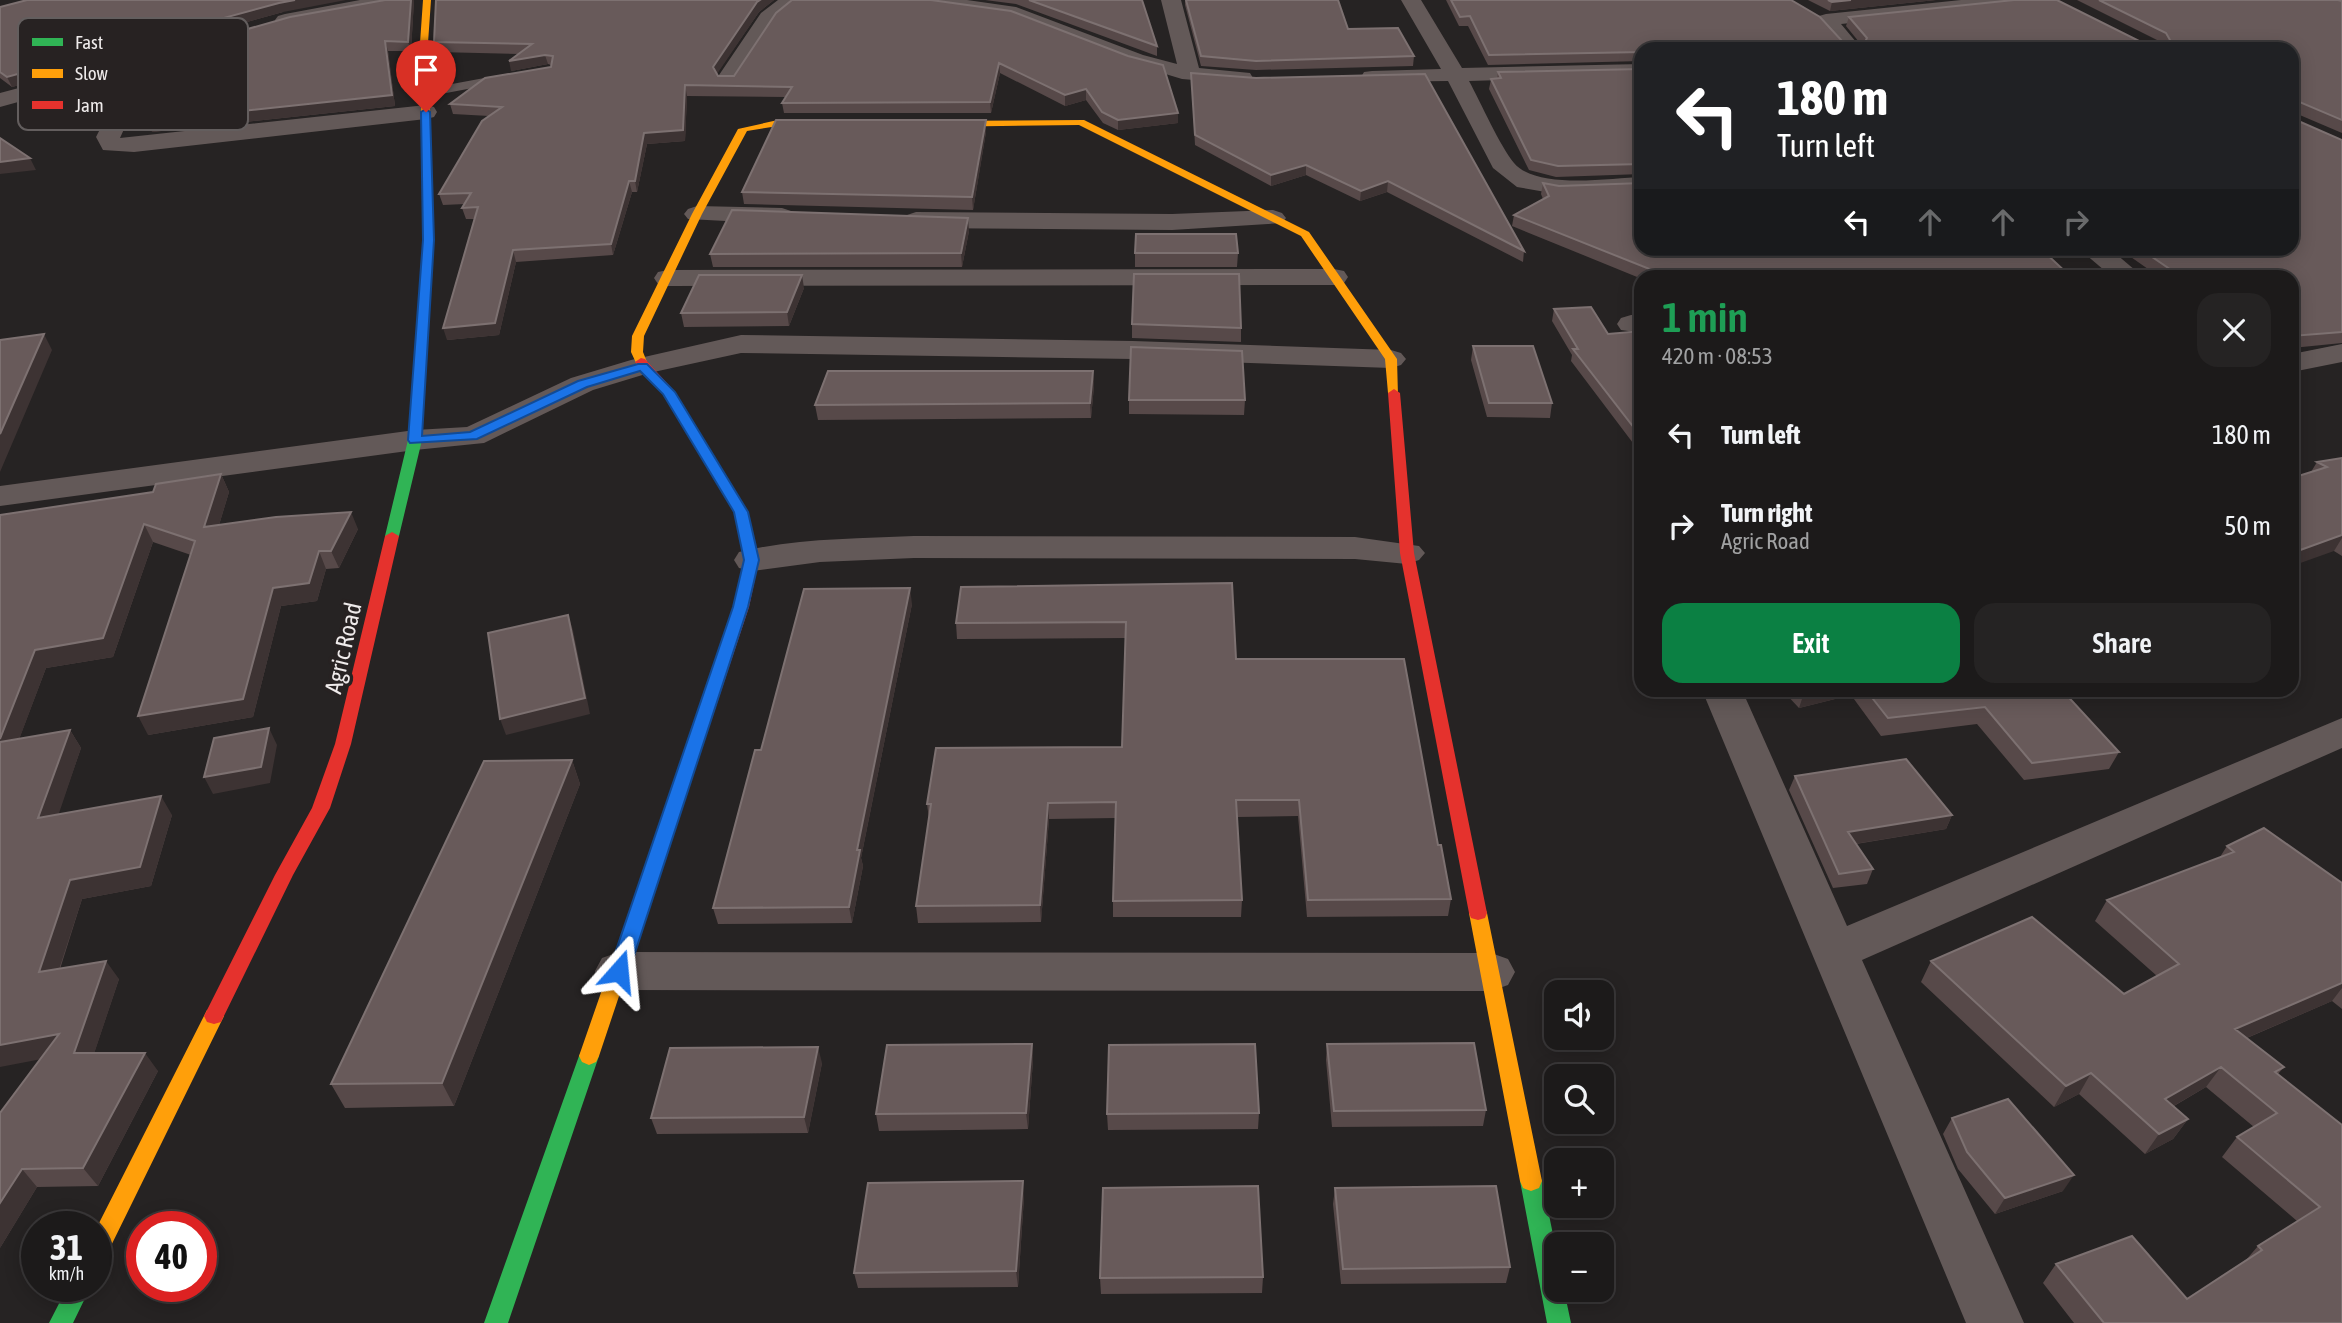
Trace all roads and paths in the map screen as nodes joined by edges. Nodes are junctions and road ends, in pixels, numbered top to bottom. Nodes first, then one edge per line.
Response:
1 (391, 0) edge
2 (427, 0) edge
3 (790, 0) edge
4 (927, 0) edge
5 (1171, 0) edge
6 (1411, 0) edge
7 (2017, 0) edge
8 (1957, 2) edge
9 (1807, 10) edge
10 (1826, 20) junction
11 (264, 26) edge
12 (1846, 42) edge
13 (1634, 70) edge
14 (1190, 74) junction
15 (520, 76) edge
16 (1456, 76) junction
17 (728, 78) edge
18 (1350, 78) edge
19 (1256, 79) edge
20 (18, 95) edge
21 (0, 100) edge
22 (425, 102) junction
23 (845, 124) edge
24 (915, 124) edge
25 (248, 128) edge
26 (111, 130) edge
27 (236, 130) edge
28 (1634, 184) edge
29 (697, 214) junction
30 (803, 217) edge
31 (1273, 218) junction
32 (896, 220) edge
33 (2102, 256) edge
34 (2120, 270) edge
35 (1334, 276) junction
36 (668, 278) junction
37 (2342, 353) edge
38 (1391, 359) junction
39 (2299, 362) edge
40 (642, 366) junction
41 (415, 440) junction
42 (0, 496) edge
43 (1407, 553) junction
44 (752, 560) junction
45 (1725, 697) edge
46 (2342, 732) edge
47 (1836, 951) junction
48 (619, 971) junction
49 (1491, 972) junction
50 (112, 1221) edge
51 (72, 1302) edge
52 (61, 1323) edge
53 (496, 1323) edge
54 (1559, 1323) edge
55 (1995, 1323) edge

1 - 11 street
2 - 22 street, Agric Road
3 - 17 street
4 - 14 street
5 - 14 street
6 - 16 street
7 - 8 street
8 - 10 street
9 - 10 street
10 - 12 street
13 - 16 street
14 - 19 street
15 - 22 lane
16 - 18 street
16 - 28 street
20 - 21 street
22 - 25 street
22 - 41 street, Agric Road
23 - 29 street
24 - 31 street
26 - 27 street
29 - 30 street
29 - 36 street
31 - 32 street
31 - 35 street
33 - 34 street
35 - 36 street
35 - 38 street
36 - 40 street
37 - 39 street
38 - 40 street
38 - 43 street
40 - 41 street
40 - 44 street
41 - 42 street
41 - 50 street, Agric Road
43 - 44 street
43 - 49 street
44 - 48 street
45 - 47 street
46 - 47 street
47 - 55 street
48 - 49 street
48 - 53 street
49 - 54 street
51 - 52 street

